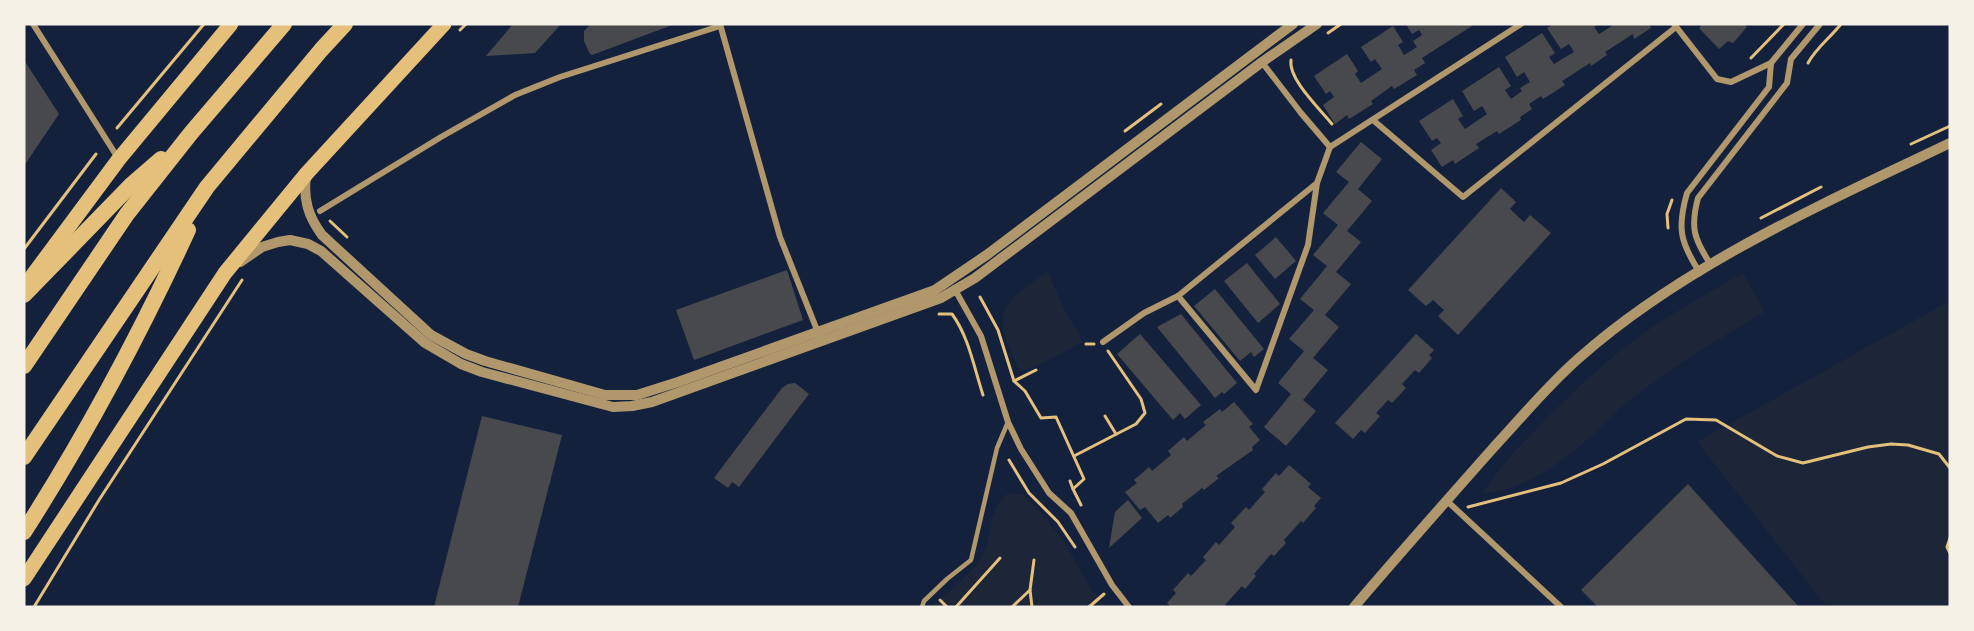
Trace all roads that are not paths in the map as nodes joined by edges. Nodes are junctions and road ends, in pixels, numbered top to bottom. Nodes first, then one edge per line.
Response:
1 (33, 24) edge
2 (231, 24) edge
3 (284, 24) edge
4 (345, 24) edge
5 (444, 24) edge
6 (1293, 24) edge
7 (1317, 24) edge
8 (1521, 24) edge
9 (1803, 24) edge
10 (1820, 24) edge
11 (720, 25) edge
12 (1675, 26) edge
13 (1254, 52) junction
14 (1262, 62) junction
15 (1770, 63) junction
16 (1373, 120) junction
17 (191, 133) junction
18 (1950, 143) edge
19 (1330, 147) junction
20 (119, 159) junction
21 (307, 173) junction
22 (1317, 183) junction
23 (207, 187) junction
24 (320, 211) road end
25 (1712, 265) junction
26 (225, 273) junction
27 (1700, 273) junction
28 (952, 285) junction
29 (24, 287) edge
30 (24, 295) edge
31 (1179, 296) junction
32 (820, 337) junction
33 (1102, 342) road end
34 (24, 366) edge
35 (1008, 422) junction
36 (24, 457) edge
37 (1446, 500) junction
38 (24, 532) edge
39 (24, 579) edge
40 (922, 607) edge
41 (1129, 607) edge
42 (1354, 607) edge
43 (1561, 607) edge

1 - 20 street
2 - 20 main road
3 - 17 highway
4 - 23 highway
5 - 21 main road
6 - 13 street
7 - 14 street
8 - 16 street
9 - 15 street
10 - 25 street
11 - 24 street
11 - 32 street
12 - 15 street
12 - 16 street
13 - 14 street
13 - 28 street
14 - 19 street
14 - 28 street
15 - 27 street
16 - 19 street
17 - 30 highway
17 - 34 highway
18 - 25 street
19 - 22 street
20 - 29 main road
21 - 26 main road
21 - 32 street
22 - 31 street
22 - 31 street
23 - 36 highway
23 - 38 highway
25 - 27 street
26 - 32 street
26 - 39 main road
27 - 37 street
28 - 32 street
28 - 35 street
31 - 33 street
35 - 40 lane
35 - 41 street
37 - 42 street
37 - 43 street

